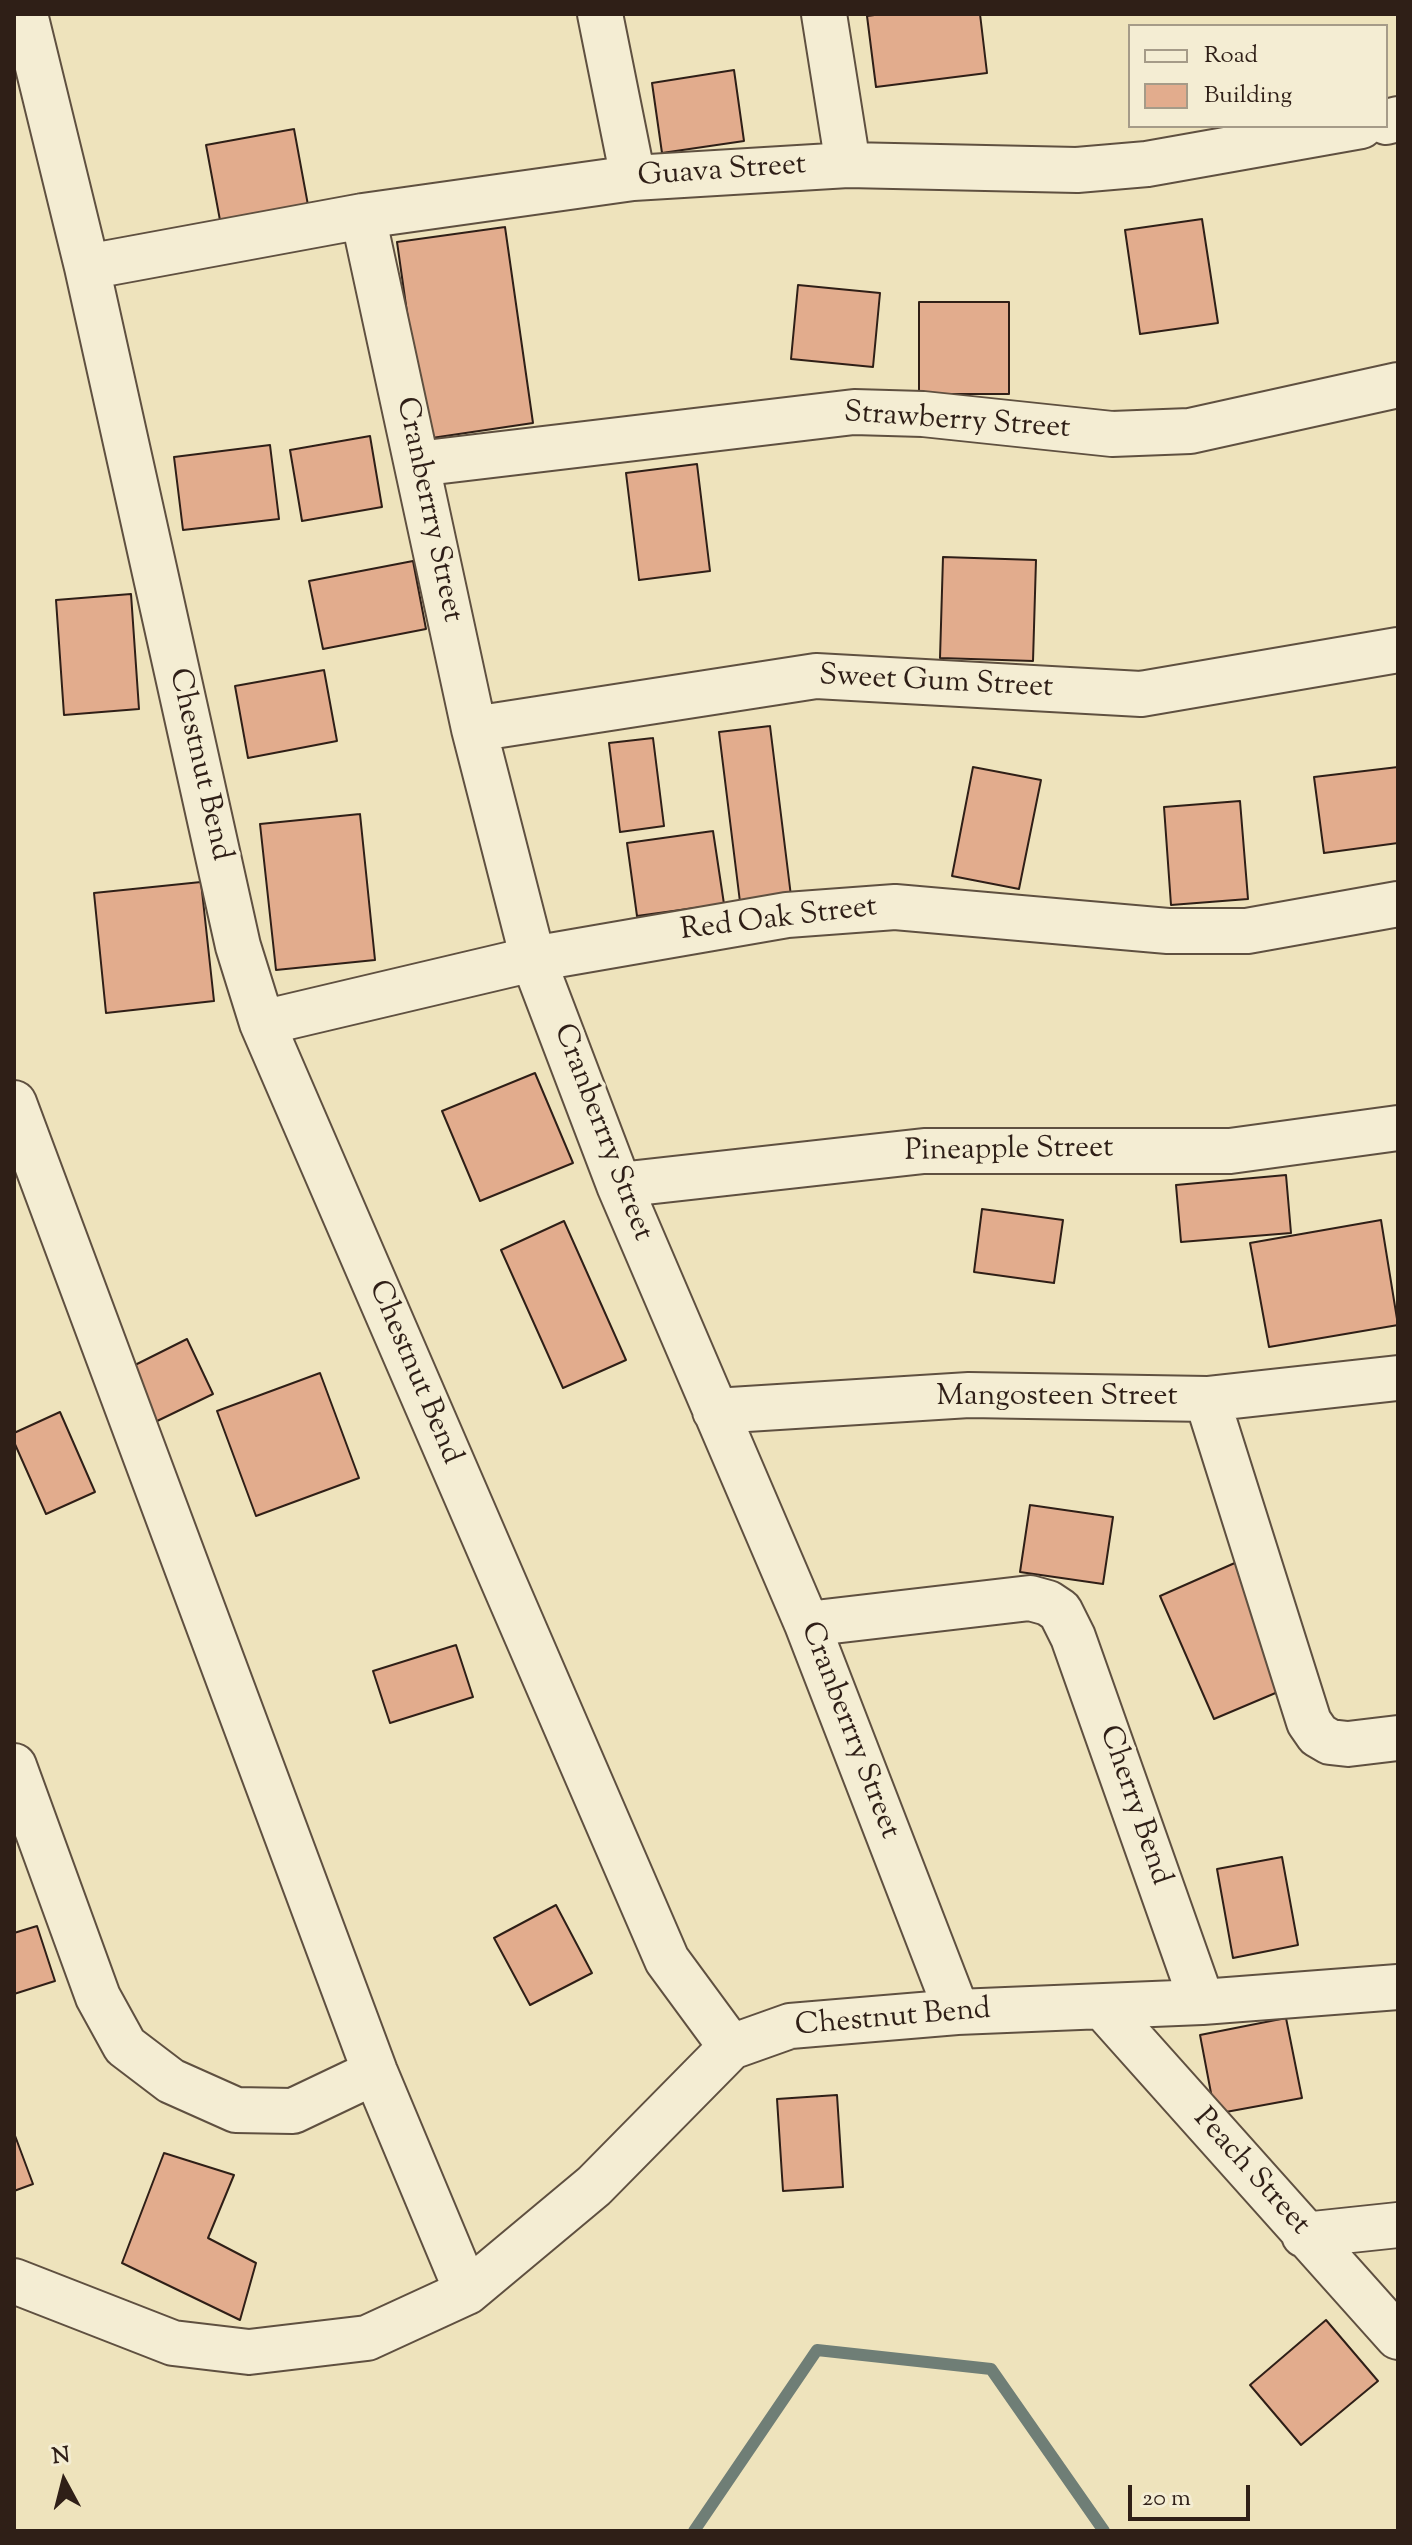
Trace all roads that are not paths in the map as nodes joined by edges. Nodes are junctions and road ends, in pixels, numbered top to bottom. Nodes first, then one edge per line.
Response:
1 (25, 14) edge
2 (600, 14) edge
3 (824, 14) edge
4 (1350, 128) edge
5 (848, 165) junction
6 (633, 178) junction
7 (363, 216) junction
8 (87, 267) junction
9 (1398, 385) edge
10 (417, 464) junction
11 (1398, 650) edge
12 (474, 729) junction
13 (1398, 904) edge
14 (533, 959) junction
15 (262, 1023) junction
16 (14, 1103) edge
17 (1398, 1128) edge
18 (619, 1185) junction
19 (1398, 1378) edge
20 (1207, 1399) junction
21 (715, 1411) junction
22 (807, 1624) junction
23 (1398, 1738) edge
24 (14, 1766) edge
25 (1398, 1987) edge
26 (1202, 2002) junction
27 (1103, 2007) junction
28 (957, 2012) junction
29 (731, 2047) junction
30 (375, 2072) junction
31 (1398, 2225) edge
32 (1304, 2235) junction
33 (14, 2281) edge
34 (467, 2292) junction
35 (1398, 2337) edge

1 - 8 street, Chestnut Bend
2 - 6 street
3 - 5 street
4 - 5 street, Guava Street
5 - 6 street, Guava Street
6 - 7 street, Guava Street
7 - 8 street, Guava Street
7 - 10 street, Cranberrry Street
8 - 15 street, Chestnut Bend
9 - 10 street, Strawberry Street
10 - 12 street, Cranberrry Street
11 - 12 street, Sweet Gum Street
12 - 14 street, Cranberrry Street
13 - 14 street, Red Oak Street
14 - 15 street, Red Oak Street
14 - 18 street, Cranberrry Street
15 - 29 street, Chestnut Bend
16 - 30 street
17 - 18 street, Pineapple Street
18 - 21 street, Cranberrry Street
19 - 20 street, Mangosteen Street
20 - 21 street, Mangosteen Street
20 - 23 street
21 - 22 street, Cranberrry Street
22 - 26 street, Cherry Bend
22 - 28 street, Cranberrry Street
24 - 30 street
25 - 26 street, Chestnut Bend
26 - 27 street, Chestnut Bend
27 - 28 street, Chestnut Bend
27 - 32 street, Peach Street
28 - 29 street, Chestnut Bend
29 - 34 street
30 - 34 street
31 - 32 street
32 - 35 street, Peach Street
33 - 34 street

